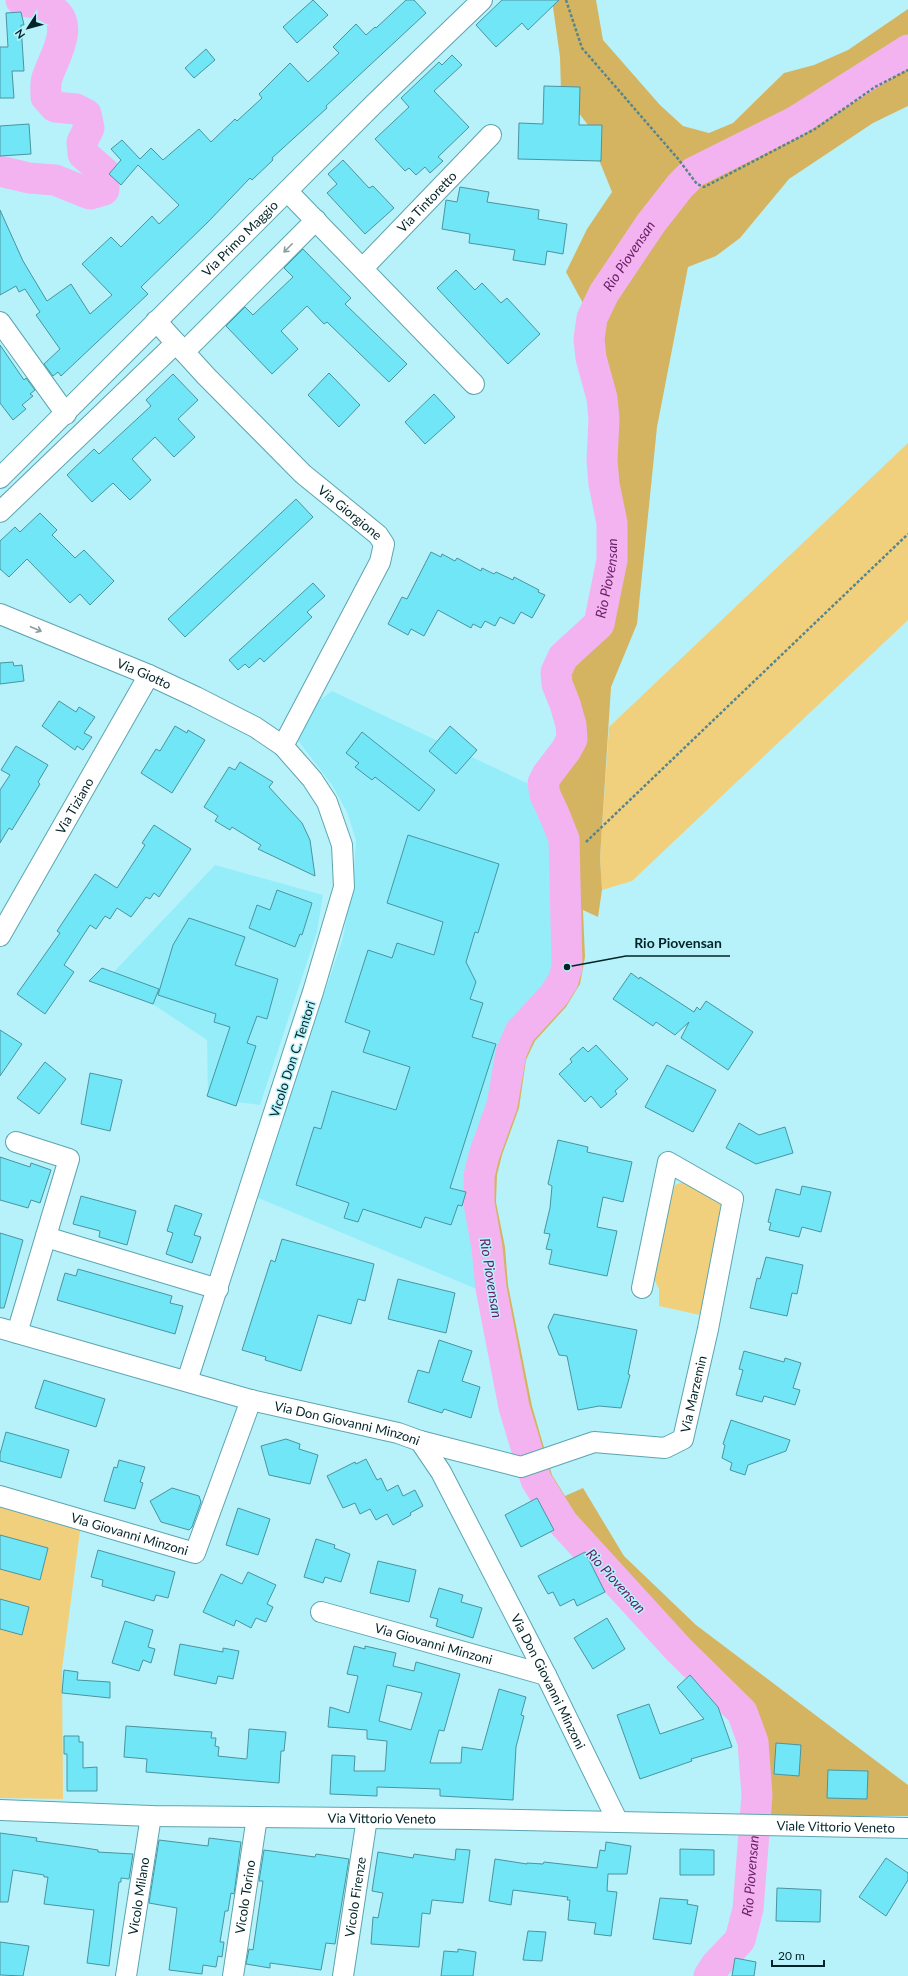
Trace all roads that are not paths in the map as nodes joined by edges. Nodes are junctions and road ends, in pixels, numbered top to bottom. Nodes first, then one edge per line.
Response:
1 (482, 0) edge
2 (491, 135) dead end
3 (288, 192) junction
4 (316, 220) junction
5 (363, 268) junction
6 (156, 321) junction
7 (0, 322) edge
8 (180, 347) junction
9 (474, 384) dead end
10 (66, 414) junction
11 (0, 478) edge
12 (0, 512) edge
13 (0, 614) edge
14 (149, 675) junction
15 (283, 746) junction
16 (0, 936) edge
17 (16, 1142) dead end
18 (46, 1237) junction
19 (642, 1288) dead end
20 (218, 1289) junction
21 (8, 1331) edge
22 (187, 1382) junction
23 (251, 1400) junction
24 (420, 1441) junction
25 (0, 1496) edge
26 (321, 1612) dead end
27 (546, 1675) junction
28 (0, 1810) edge
29 (151, 1816) junction
30 (258, 1817) junction
31 (367, 1818) junction
32 (618, 1822) junction
33 (764, 1824) joint
34 (908, 1828) edge
35 (126, 1976) edge
36 (233, 1976) edge
37 (344, 1976) edge

1 - 3 street, Via Primo Maggio
2 - 5 street, Via Tintoretto
3 - 4 street
3 - 6 street, Via Primo Maggio
4 - 5 street
4 -> 8 street
5 - 9 street
6 - 8 street, Via Giorgione
6 - 10 street, Via Primo Maggio
7 - 10 street
8 - 12 street
8 - 15 street, Via Giorgione
10 - 11 street, Via Primo Maggio
13 -> 14 street, Via Giotto
14 - 15 street, Via Giotto
14 - 16 street, Via Tiziano
15 - 20 street, Vicolo Don C. Tentori
17 - 18 street
18 - 20 street
18 - 21 street
19 - 24 street, Via Marzemin
20 - 22 street, Vicolo Don C. Tentori
21 - 22 street, Via Don Giovanni Minzoni
22 - 23 street, Via Don Giovanni Minzoni
23 - 24 street, Via Don Giovanni Minzoni
23 - 25 street, Via Giovanni Minzoni
24 - 27 street, Via Don Giovanni Minzoni
26 - 27 street, Via Giovanni Minzoni
27 - 32 street, Via Don Giovanni Minzoni
28 - 29 street, Via Vittorio Veneto
29 - 30 street, Via Vittorio Veneto
29 - 35 street, Vicolo Milano
30 - 31 street, Via Vittorio Veneto
30 - 36 street, Vicolo Torino
31 - 32 street, Via Vittorio Veneto
31 - 37 street, Vicolo Firenze
32 - 33 street, Via Vittorio Veneto
33 - 34 street, Viale Vittorio Veneto

